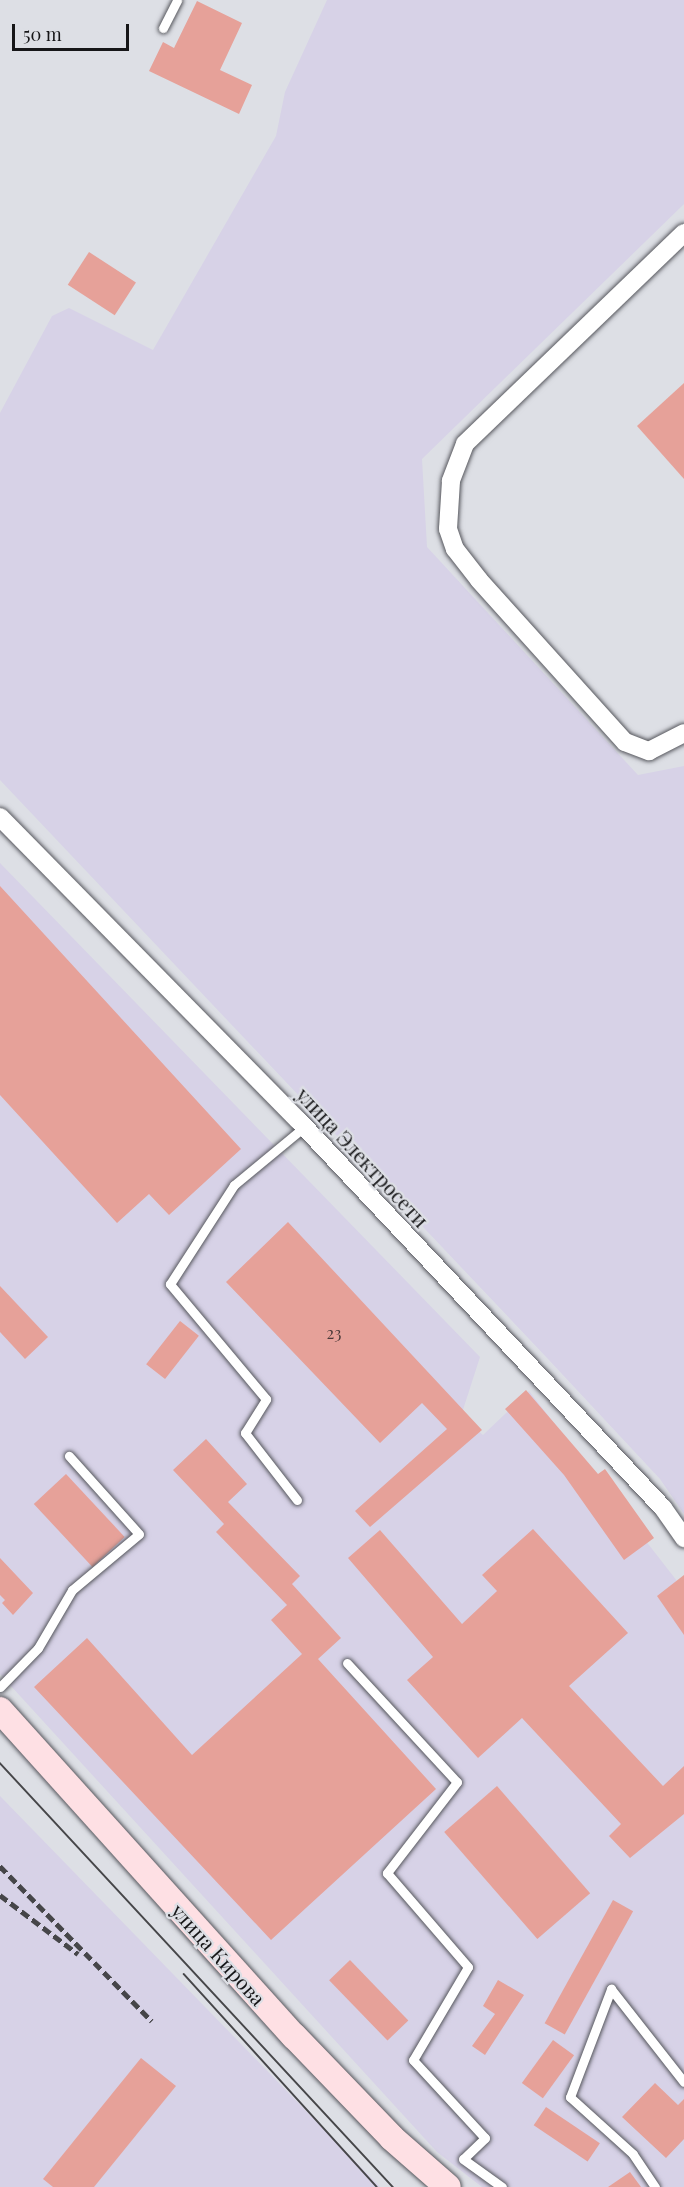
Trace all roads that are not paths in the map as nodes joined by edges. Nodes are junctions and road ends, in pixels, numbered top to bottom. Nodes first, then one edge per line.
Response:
1 (177, 0) edge
2 (163, 28) dead end
3 (684, 233) edge
4 (684, 733) edge
5 (0, 817) edge
6 (304, 1126) junction
7 (69, 1456) dead end
8 (297, 1500) dead end
9 (684, 1538) edge
10 (347, 1663) dead end
11 (0, 1687) edge
12 (0, 1710) edge
13 (684, 2082) edge
14 (448, 2187) edge
15 (502, 2187) edge
16 (655, 2187) edge

1 - 2 lane
3 - 4 street
5 - 6 street, улица Электросети
6 - 8 lane
6 - 9 street, улица Электросети
7 - 11 lane
10 - 15 lane
12 - 14 main road, улица Кирова
13 - 16 lane

